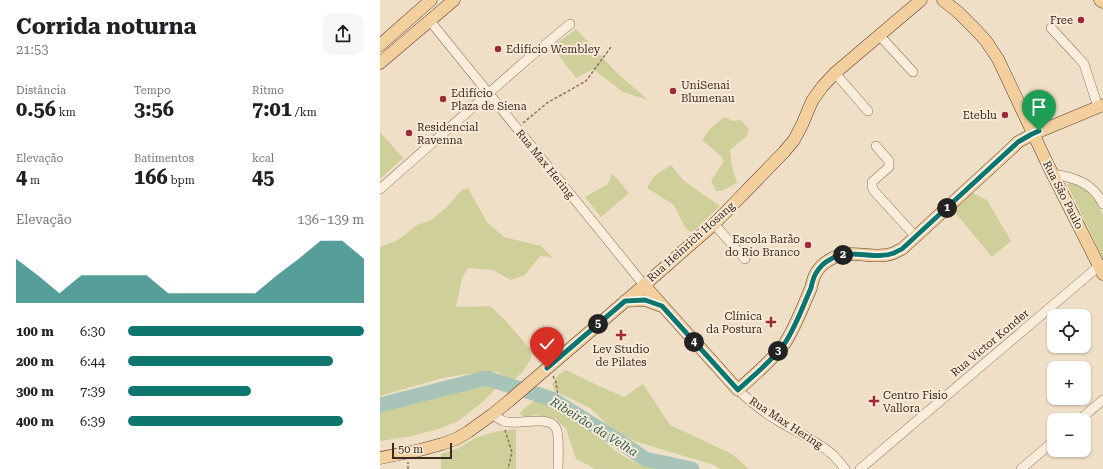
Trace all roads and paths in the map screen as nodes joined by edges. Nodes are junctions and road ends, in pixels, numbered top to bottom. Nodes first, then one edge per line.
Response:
1 (431, 0) edge
2 (454, 0) edge
3 (921, 0) edge
4 (942, 0) edge
5 (1100, 0) edge
6 (1103, 2) edge
7 (420, 9) junction
8 (430, 21) junction
9 (570, 24) dead end
10 (1051, 28) dead end
11 (879, 35) junction
12 (380, 45) edge
13 (611, 48) dead end
14 (380, 63) edge
15 (913, 72) dead end
16 (836, 73) junction
17 (488, 93) junction
18 (1101, 106) edge
19 (868, 111) dead end
20 (1053, 126) junction
21 (517, 128) junction
22 (1032, 134) junction
23 (876, 146) dead end
24 (1039, 148) junction
25 (1052, 174) junction
26 (380, 189) edge
27 (1103, 204) edge
28 (714, 224) junction
29 (916, 237) junction
30 (745, 259) dead end
31 (1101, 270) edge
32 (644, 286) junction
33 (625, 301) junction
34 (662, 306) junction
35 (547, 368) junction
36 (738, 390) junction
37 (558, 396) dead end
38 (1103, 400) edge
39 (1087, 413) edge
40 (493, 414) junction
41 (504, 422) junction
42 (1047, 447) edge
43 (380, 458) edge
44 (508, 469) edge
45 (558, 469) edge
46 (845, 469) edge
47 (860, 469) edge
48 (1021, 469) edge

1 - 7 main road
2 - 8 main road
3 - 11 main road, Rua Heinrich Hosang
4 - 22 main road, Rua São Paulo
5 - 6 main road
7 - 8 main road
7 - 12 main road
8 - 14 main road
8 - 17 street, Rua Max Hering
9 - 17 street
10 - 18 street
11 - 15 street
11 - 16 main road, Rua Heinrich Hosang
13 - 21 path
16 - 19 street
16 - 28 main road, Rua Heinrich Hosang
17 - 21 street, Rua Max Hering
17 - 26 street
18 - 20 main road
20 - 22 main road
20 - 24 main road
21 - 32 street, Rua Max Hering
22 - 24 main road, Rua São Paulo
22 - 29 main road
23 - 29 street
24 - 25 main road, Rua São Paulo
25 - 27 street
25 - 31 main road, Rua São Paulo
28 - 30 street
28 - 32 main road, Rua Heinrich Hosang
29 - 36 main road
31 - 47 street, Rua Victor Konder
32 - 33 main road, Rua Heinrich Hosang
32 - 34 main road, Rua Max Hering
33 - 34 main road
33 - 35 main road, Rua Heinrich Hosang
34 - 36 main road, Rua Max Hering
35 - 37 path
35 - 40 main road, Rua Heinrich Hosang
36 - 46 street, Rua Max Hering
38 - 39 street
40 - 41 street
40 - 43 main road, Rua Heinrich Hosang
41 - 44 path
41 - 45 street
42 - 48 street

